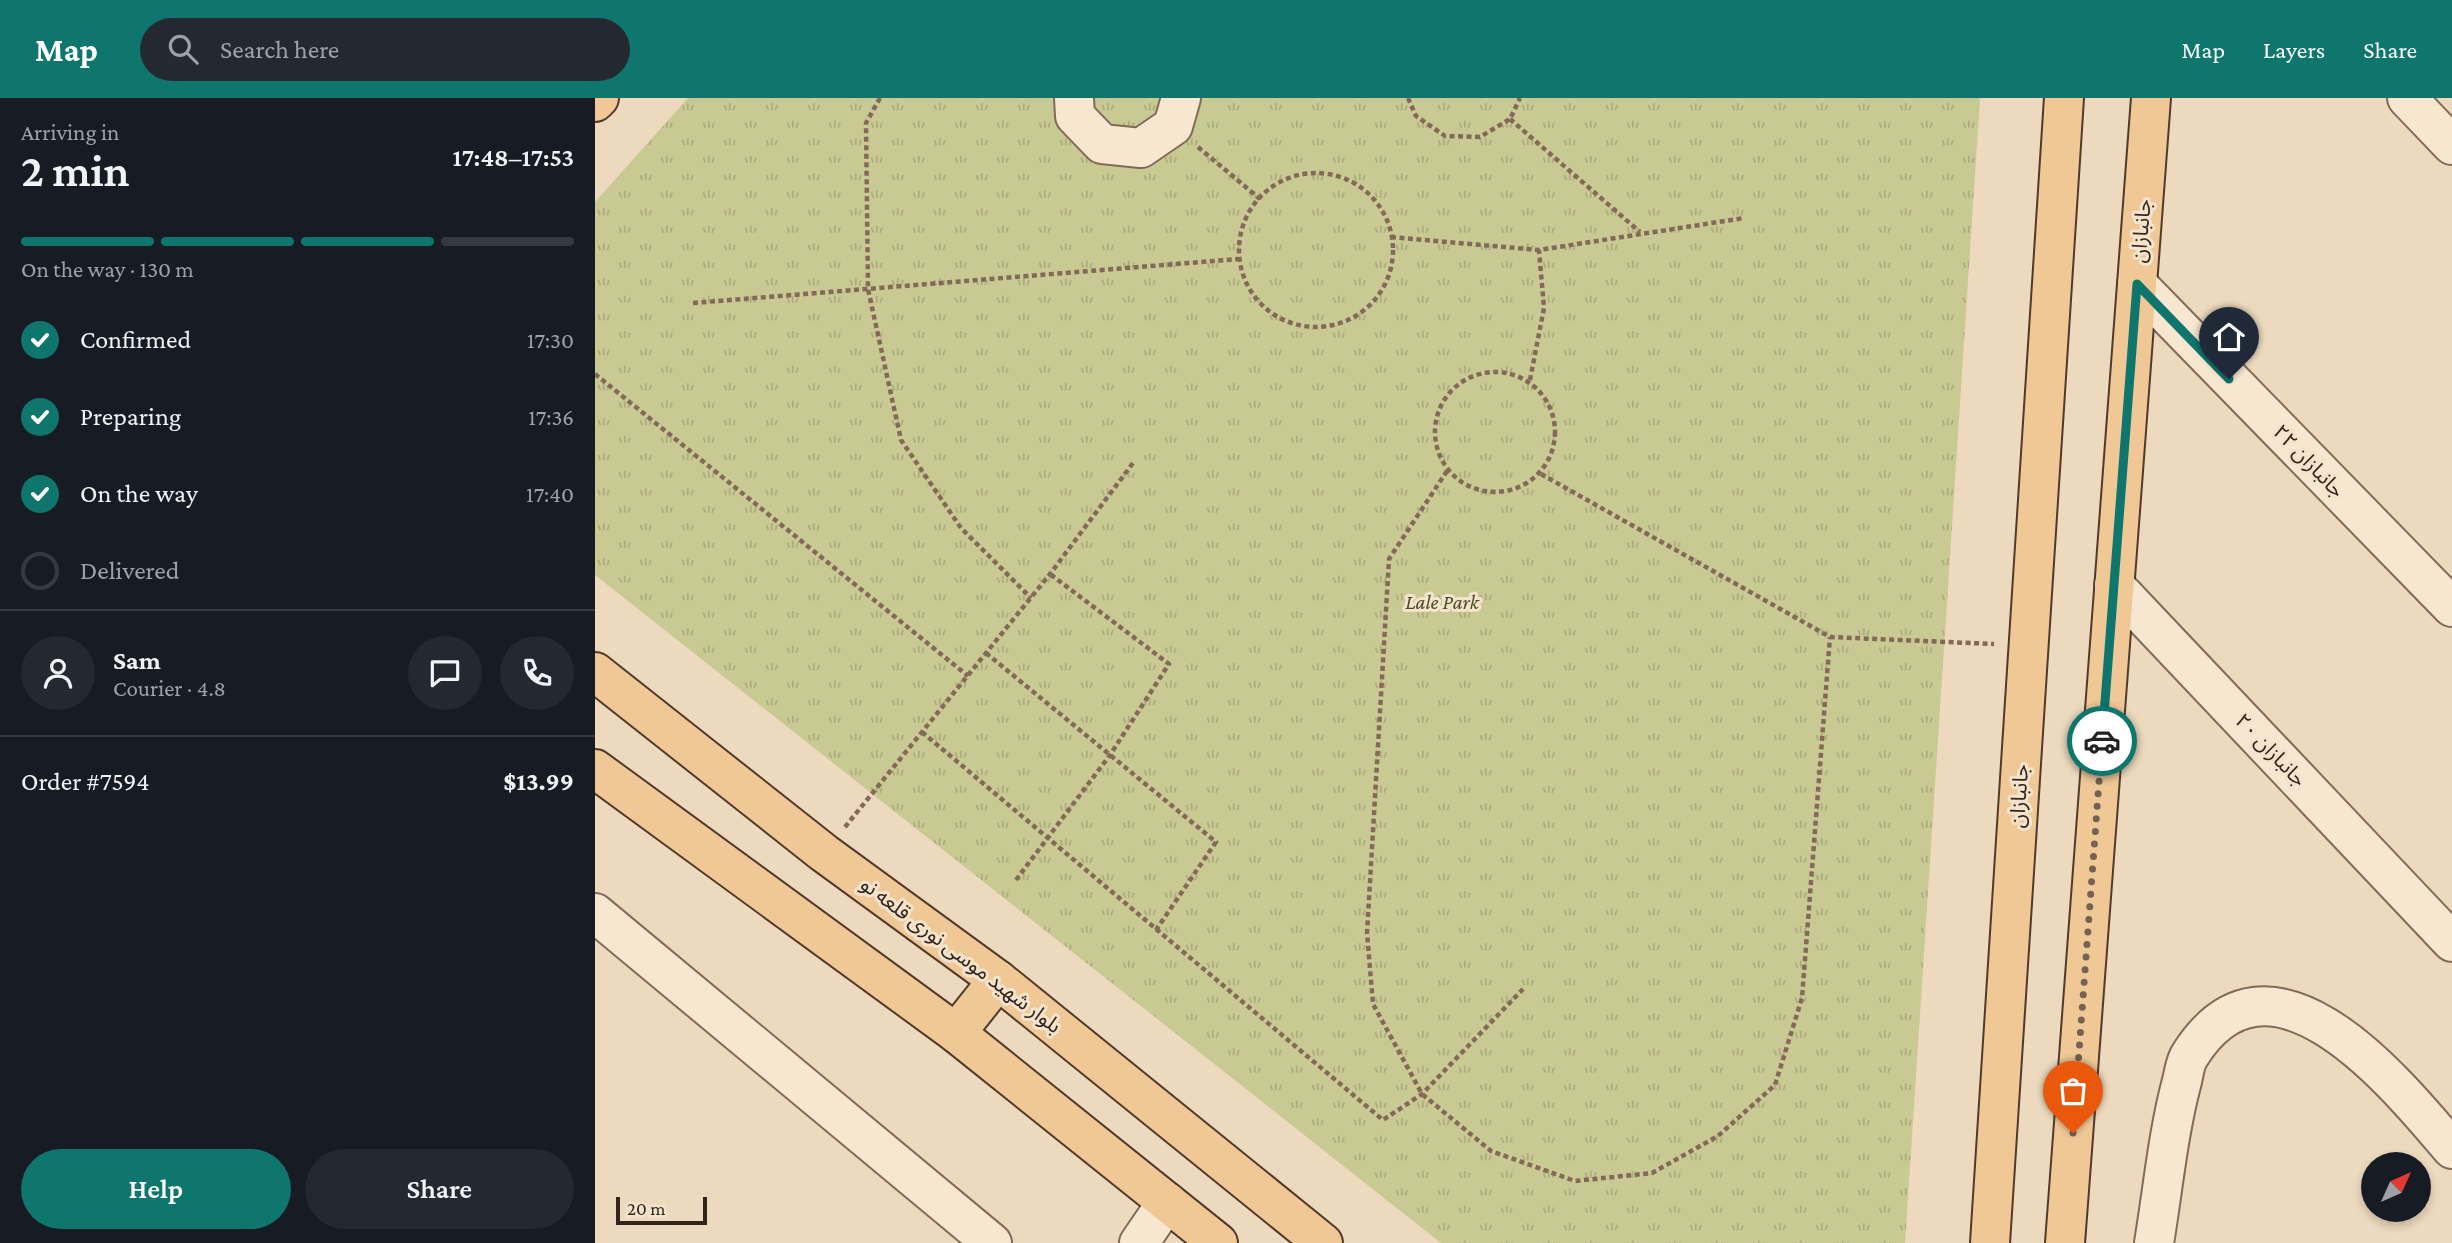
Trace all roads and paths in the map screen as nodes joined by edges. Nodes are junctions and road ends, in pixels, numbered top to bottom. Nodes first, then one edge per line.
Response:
1 (599, 98) edge
2 (880, 98) edge
3 (1074, 98) edge
4 (1408, 98) edge
5 (1520, 98) edge
6 (2064, 98) edge
7 (2151, 98) edge
8 (2407, 98) edge
9 (595, 102) edge
10 (1177, 112) edge
11 (1510, 119) junction
12 (2452, 145) edge
13 (1260, 199) junction
14 (1744, 218) dead end
15 (1641, 233) junction
16 (1391, 237) junction
17 (1539, 250) junction
18 (1238, 259) junction
19 (2137, 284) junction
20 (869, 289) junction
21 (693, 303) dead end
22 (595, 374) edge
23 (1530, 380) junction
24 (1133, 463) dead end
25 (1447, 471) junction
26 (1541, 474) junction
27 (1050, 574) junction
28 (2114, 585) junction
29 (1031, 598) junction
30 (2452, 607) edge
31 (1831, 637) junction
32 (2029, 646) junction
33 (986, 653) junction
34 (595, 672) edge
35 (968, 676) junction
36 (922, 732) junction
37 (1110, 755) junction
38 (595, 769) edge
39 (1048, 836) junction
40 (824, 853) junction
41 (1016, 880) dead end
42 (595, 913) edge
43 (2440, 929) edge
44 (1156, 930) junction
45 (998, 980) junction
46 (1523, 989) dead end
47 (955, 1033) junction
48 (1422, 1094) junction
49 (2452, 1149) edge
50 (1167, 1202) junction
51 (992, 1243) edge
52 (1139, 1243) edge
53 (1218, 1243) edge
54 (1323, 1243) edge
55 (1990, 1243) edge
56 (2065, 1243) edge
57 (2154, 1243) edge

1 - 9 main road
2 - 20 path
3 - 10 street
4 - 11 path
5 - 11 path
6 - 32 main road, جانبازان
7 - 19 main road, جانبازان
8 - 12 street
10 - 13 path
11 - 15 path
13 - 16 path
13 - 18 path
14 - 15 path
15 - 17 path
16 - 17 path
16 - 18 path
17 - 23 path
18 - 20 path
19 - 28 main road, جانبازان
19 - 30 street, جانبازان ۲۲
20 - 21 path
20 - 29 path
22 - 35 path
23 - 25 path
23 - 26 path
24 - 27 path
25 - 26 path
25 - 48 path
26 - 31 path
27 - 29 path
27 - 37 path
28 - 43 street, جانبازان ۲۰
28 - 56 main road, جانبازان
29 - 33 path
31 - 32 path
31 - 48 path
32 - 55 main road, جانبازان
33 - 35 path
33 - 37 path
34 - 40 main road, بلوار شهید موسی نوری قلعه نو
35 - 36 path
36 - 39 path
36 - 40 path
37 - 39 path
37 - 44 path
38 - 47 main road
39 - 41 path
39 - 44 path
40 - 45 main road, بلوار شهید موسی نوری قلعه نو
42 - 51 street
44 - 48 path
45 - 47 main road
45 - 54 main road, بلوار شهید موسی نوری قلعه نو
46 - 48 path
47 - 50 main road
49 - 57 street
50 - 52 street
50 - 53 main road

